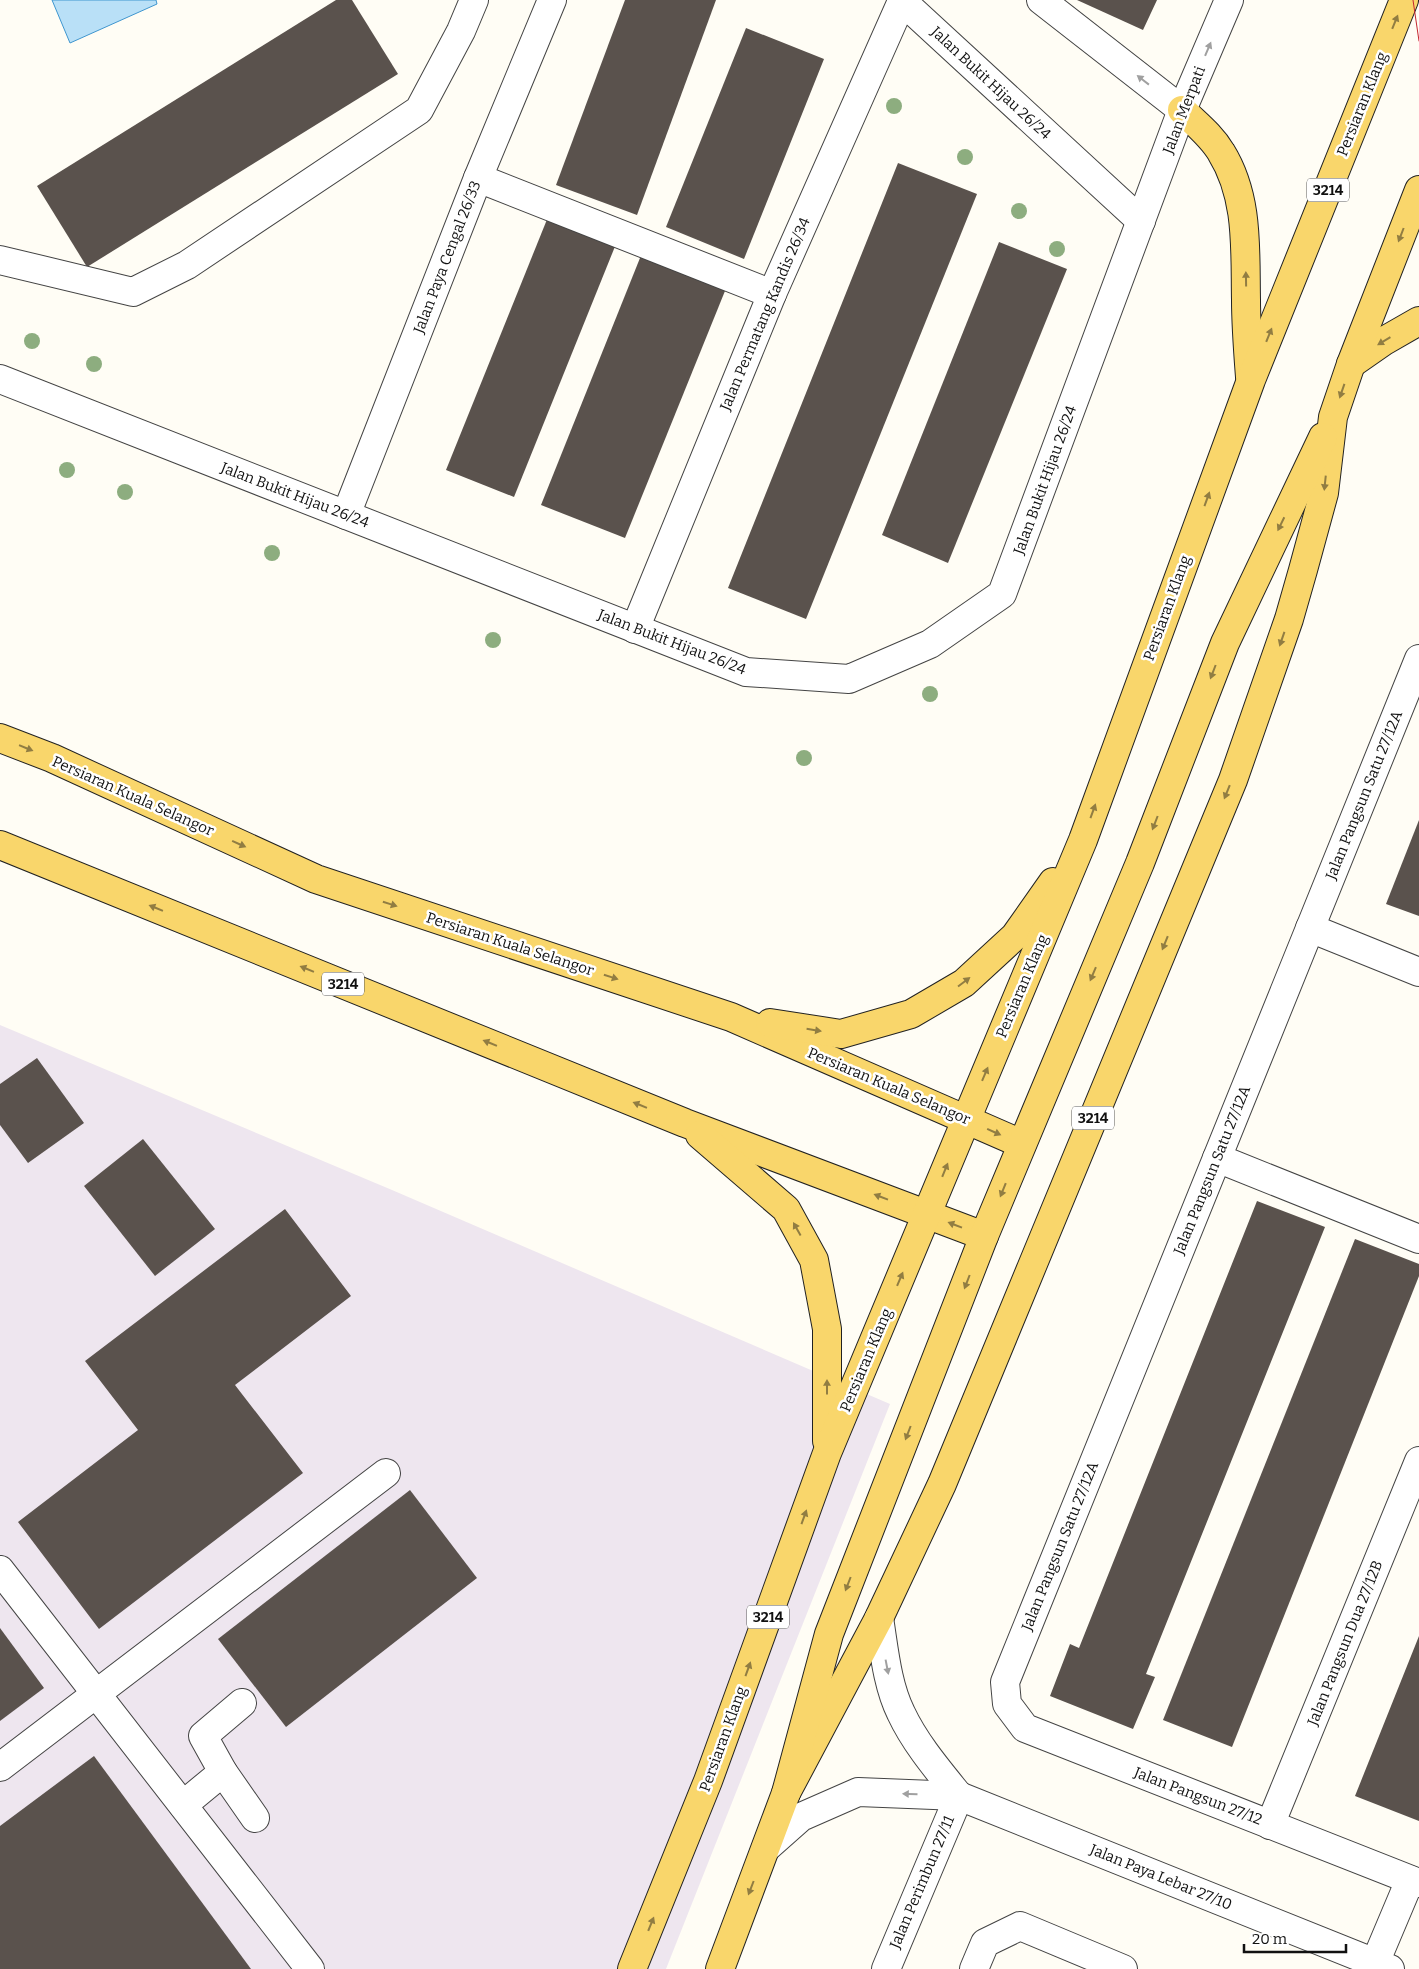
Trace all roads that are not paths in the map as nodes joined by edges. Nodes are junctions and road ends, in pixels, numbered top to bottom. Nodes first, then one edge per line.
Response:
1 (474, 0) edge
2 (552, 0) edge
3 (1041, 0) edge
4 (1229, 0) edge
5 (1404, 0) edge
6 (902, 1) edge
7 (1182, 110) junction
8 (478, 178) junction
9 (1419, 190) edge
10 (1141, 221) junction
11 (0, 260) edge
12 (772, 294) junction
13 (1419, 321) edge
14 (1351, 364) junction
15 (0, 379) edge
16 (1251, 380) junction
17 (1333, 417) junction
18 (346, 515) junction
19 (635, 629) junction
20 (1419, 659) edge
21 (0, 738) edge
22 (1083, 840) junction
23 (0, 845) edge
24 (1310, 928) junction
25 (1419, 972) edge
26 (731, 1018) junction
27 (966, 1119) junction
28 (686, 1123) junction
29 (1022, 1144) junction
30 (1217, 1158) junction
31 (927, 1215) junction
32 (984, 1236) junction
33 (1419, 1239) edge
34 (827, 1453) junction
35 (1419, 1461) edge
36 (386, 1472) dead end
37 (0, 1570) edge
38 (880, 1618) junction
39 (1005, 1682) joint
40 (96, 1694) junction
41 (242, 1703) dead end
42 (0, 1767) edge
43 (223, 1772) junction
44 (786, 1793) junction
45 (959, 1796) junction
46 (183, 1805) junction
47 (255, 1818) dead end
48 (1270, 1825) junction
49 (766, 1848) junction
50 (1415, 1882) edge
51 (1383, 1966) edge
52 (310, 1969) edge
53 (632, 1969) edge
54 (720, 1969) edge
55 (886, 1969) edge
56 (974, 1969) edge
57 (1123, 1969) edge

1 - 11 street
2 - 8 street, Jalan Paya Cengal 26/33
7 -> 3 street
7 -> 4 street, Jalan Merpati
16 -> 5 main road, Persiaran Klang / 3214
6 - 10 street, Jalan Bukit Hijau 26/24
6 - 12 street, Jalan Permatang Kandis 26/34
7 - 10 street, Jalan Merpati
16 -> 7 main road
8 - 12 street
8 - 18 street, Jalan Paya Cengal 26/33
9 -> 14 main road, 3214
10 - 19 street, Jalan Bukit Hijau 26/24
12 - 19 street, Jalan Permatang Kandis 26/34
13 -> 14 main road
14 -> 17 main road, 3214
15 - 18 street, Jalan Bukit Hijau 26/24
22 -> 16 main road, Persiaran Klang / 3214
17 -> 29 main road
17 -> 38 main road, 3214
18 - 19 street, Jalan Bukit Hijau 26/24
20 - 24 street, Jalan Pangsun Satu 27/12A
21 -> 26 main road, Persiaran Kuala Selangor
26 -> 22 main road
27 -> 22 main road, Persiaran Klang / 3214
28 -> 23 main road, 3214
24 - 25 street
24 - 30 street, Jalan Pangsun Satu 27/12A
26 - 27 main road, Persiaran Kuala Selangor
27 -> 29 main road, Persiaran Kuala Selangor
31 -> 27 main road, Persiaran Klang / 3214
31 -> 28 main road, 3214
34 -> 28 main road
29 -> 32 main road
30 - 33 street
30 - 39 street, Jalan Pangsun Satu 27/12A
32 -> 31 main road, 3214
34 -> 31 main road, Persiaran Klang / 3214
32 -> 44 main road
53 -> 34 main road, Persiaran Klang / 3214
35 - 48 street, Jalan Pangsun Dua 27/12B
36 - 40 street
37 - 40 street
38 - 44 main road, 3214
38 -> 45 street, Jalan Paya Lebar 27/10
39 - 48 street, Jalan Pangsun 27/12
40 - 42 street
40 - 46 street
41 - 43 street
43 - 46 street
43 - 47 street
44 - 49 main road, 3214
45 -> 49 street, Jalan Paya Lebar 27/10
45 - 51 street, Jalan Paya Lebar 27/10
45 - 55 street, Jalan Perimbun 27/11
46 - 52 street
48 - 50 street, Jalan Pangsun 27/12
49 -> 54 main road, 3214
50 - 51 street
56 - 57 street

